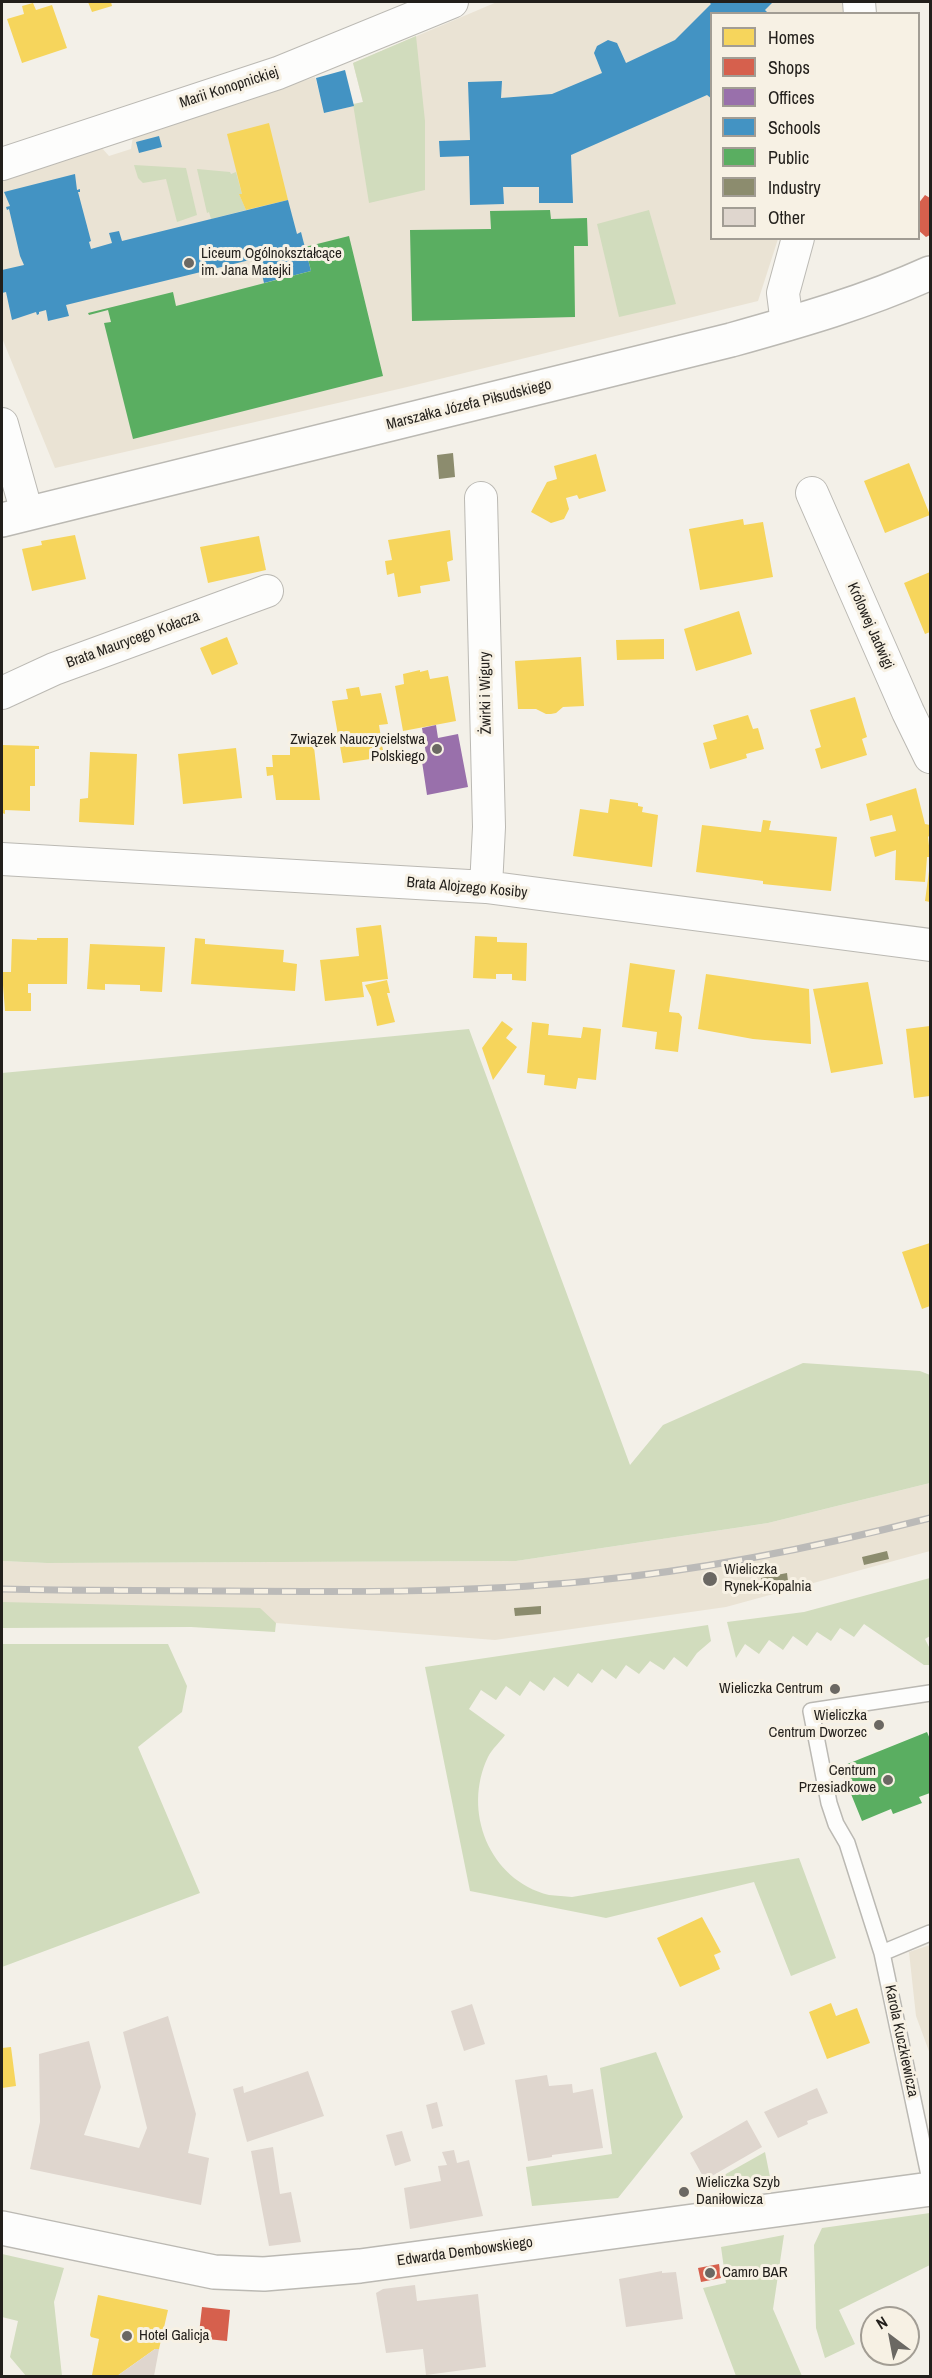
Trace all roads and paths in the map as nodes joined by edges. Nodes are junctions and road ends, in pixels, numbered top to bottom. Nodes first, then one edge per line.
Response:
1 (452, 2) edge
2 (392, 13) edge
3 (2, 164) edge
4 (797, 240) edge
5 (930, 273) edge
6 (787, 324) junction
7 (2, 424) edge
8 (812, 493) dead end
9 (481, 498) dead end
10 (14, 517) edge
11 (267, 591) dead end
12 (2, 693) edge
13 (919, 706) edge
14 (930, 757) edge
15 (2, 859) edge
16 (486, 887) junction
17 (930, 945) edge
18 (930, 1693) edge
19 (930, 1933) edge
20 (882, 1953) junction
21 (930, 2180) edge
22 (930, 2189) edge
23 (2, 2228) edge

1 - 2 street, Marii Konopnickiej
2 - 3 street, Marii Konopnickiej
4 - 6 street
5 - 6 main road, Marszałka Józefa Piłsudskiego
6 - 10 main road, Marszałka Józefa Piłsudskiego
7 - 10 street
8 - 13 street, Królowej Jadwigi
9 - 16 street, Żwirki i Wigury
11 - 12 street, Brata Maurycego Kołacza
13 - 14 street, Królowej Jadwigi
15 - 16 street, Brata Alojzego Kosiby
16 - 17 street, Brata Alojzego Kosiby
18 - 20 lane, Karola Kuczkiewicza
19 - 20 lane
20 - 21 lane, Karola Kuczkiewicza
22 - 23 main road, Edwarda Dembowskiego

